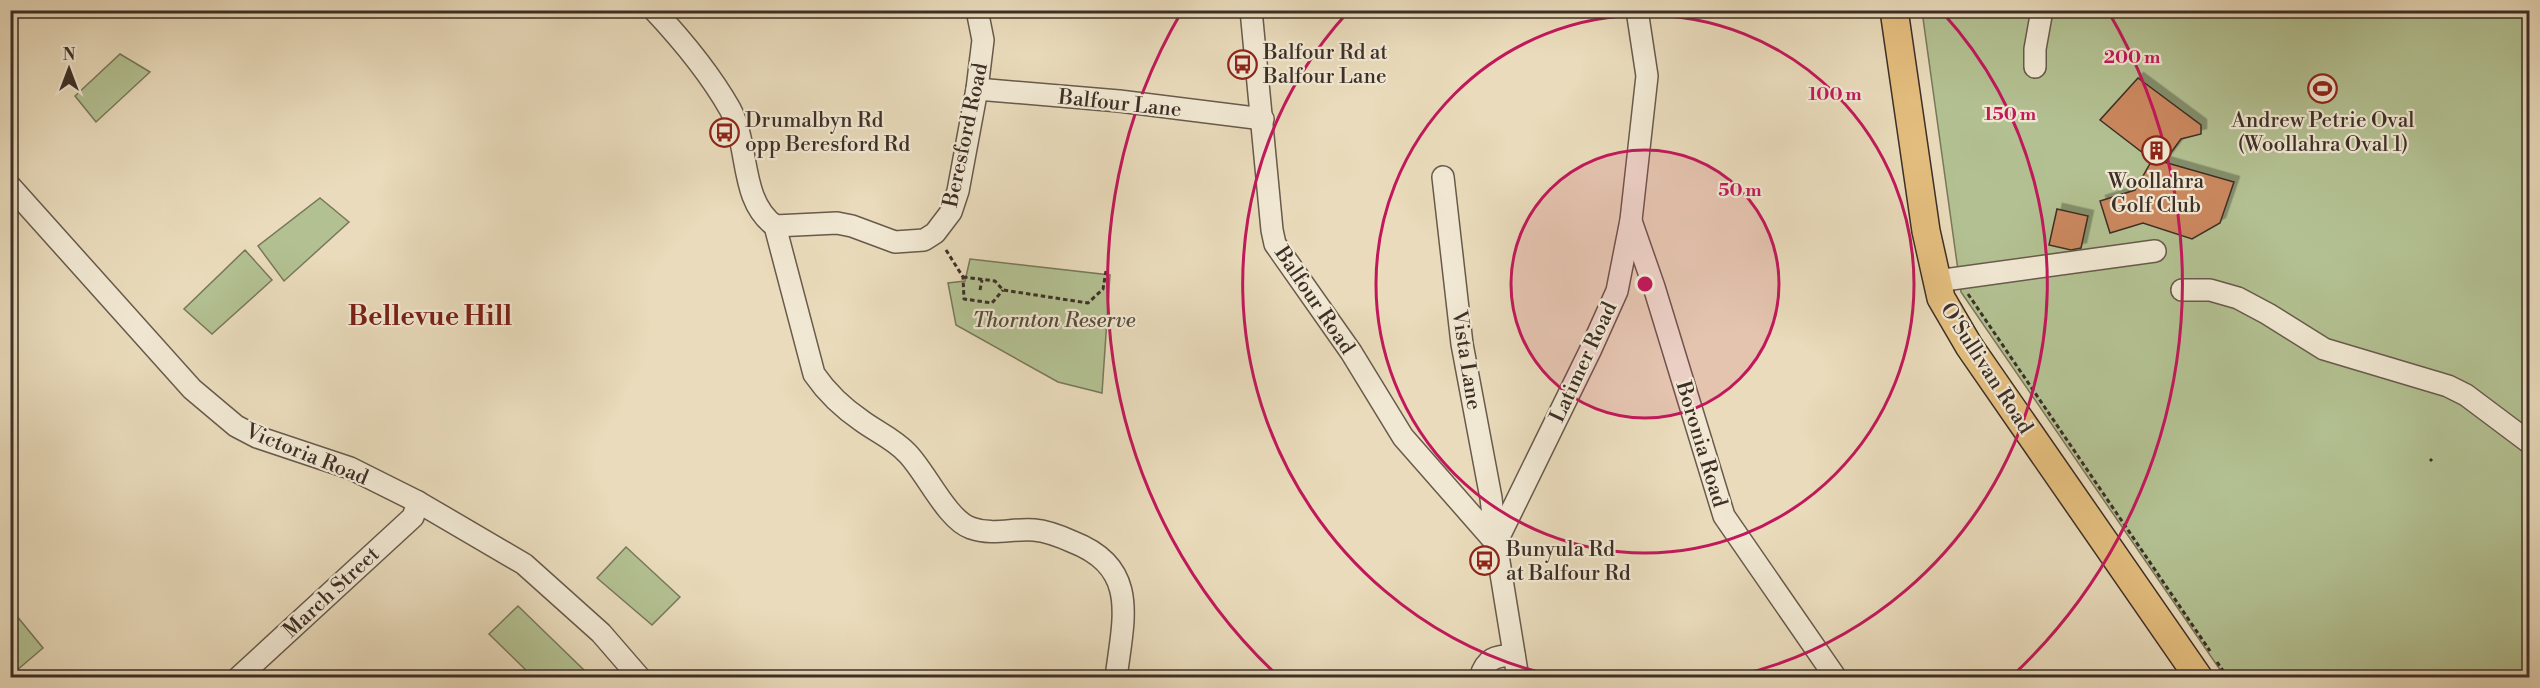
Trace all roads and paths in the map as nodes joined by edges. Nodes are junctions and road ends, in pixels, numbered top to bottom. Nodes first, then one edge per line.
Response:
1 (654, 10) edge
2 (977, 10) edge
3 (1251, 10) edge
4 (1637, 10) edge
5 (1894, 10) edge
6 (2042, 10) edge
7 (2035, 67) dead end
8 (977, 89) junction
9 (1263, 118) junction
10 (1443, 177) dead end
11 (10, 186) edge
12 (1631, 220) junction
13 (775, 226) junction
14 (935, 233) junction
15 (2155, 251) dead end
16 (1106, 271) dead end
17 (963, 277) junction
18 (982, 280) junction
19 (1949, 280) junction
20 (980, 290) dead end
21 (1003, 290) junction
22 (2182, 290) dead end
23 (2529, 443) edge
24 (418, 502) junction
25 (1496, 543) junction
26 (1514, 655) junction
27 (238, 678) edge
28 (640, 678) edge
29 (1116, 678) edge
30 (1480, 678) edge
31 (1518, 678) edge
32 (1836, 678) edge
33 (2199, 678) edge
34 (2228, 678) edge

1 - 13 street
2 - 8 street, Beresford Road
3 - 9 street, Balfour Road
4 - 12 street, Latimer Road
5 - 19 main road, O'Sullivan Road
6 - 7 street
8 - 9 street, Balfour Lane
8 - 14 street, Beresford Road
9 - 25 street, Balfour Road
10 - 25 street, Vista Lane
11 - 24 street, Victoria Road
12 - 25 street, Latimer Road
12 - 32 street, Boronia Road
13 - 14 street, Beresford Road
13 - 29 street
14 - 17 path
15 - 19 street
16 - 21 path
17 - 18 path
17 - 21 path
18 - 20 path
18 - 21 path
19 - 33 main road, O'Sullivan Road
19 - 34 path
22 - 23 street
24 - 27 street, March Street
24 - 28 street, Victoria Road
25 - 26 street
26 - 30 street
26 - 31 street

